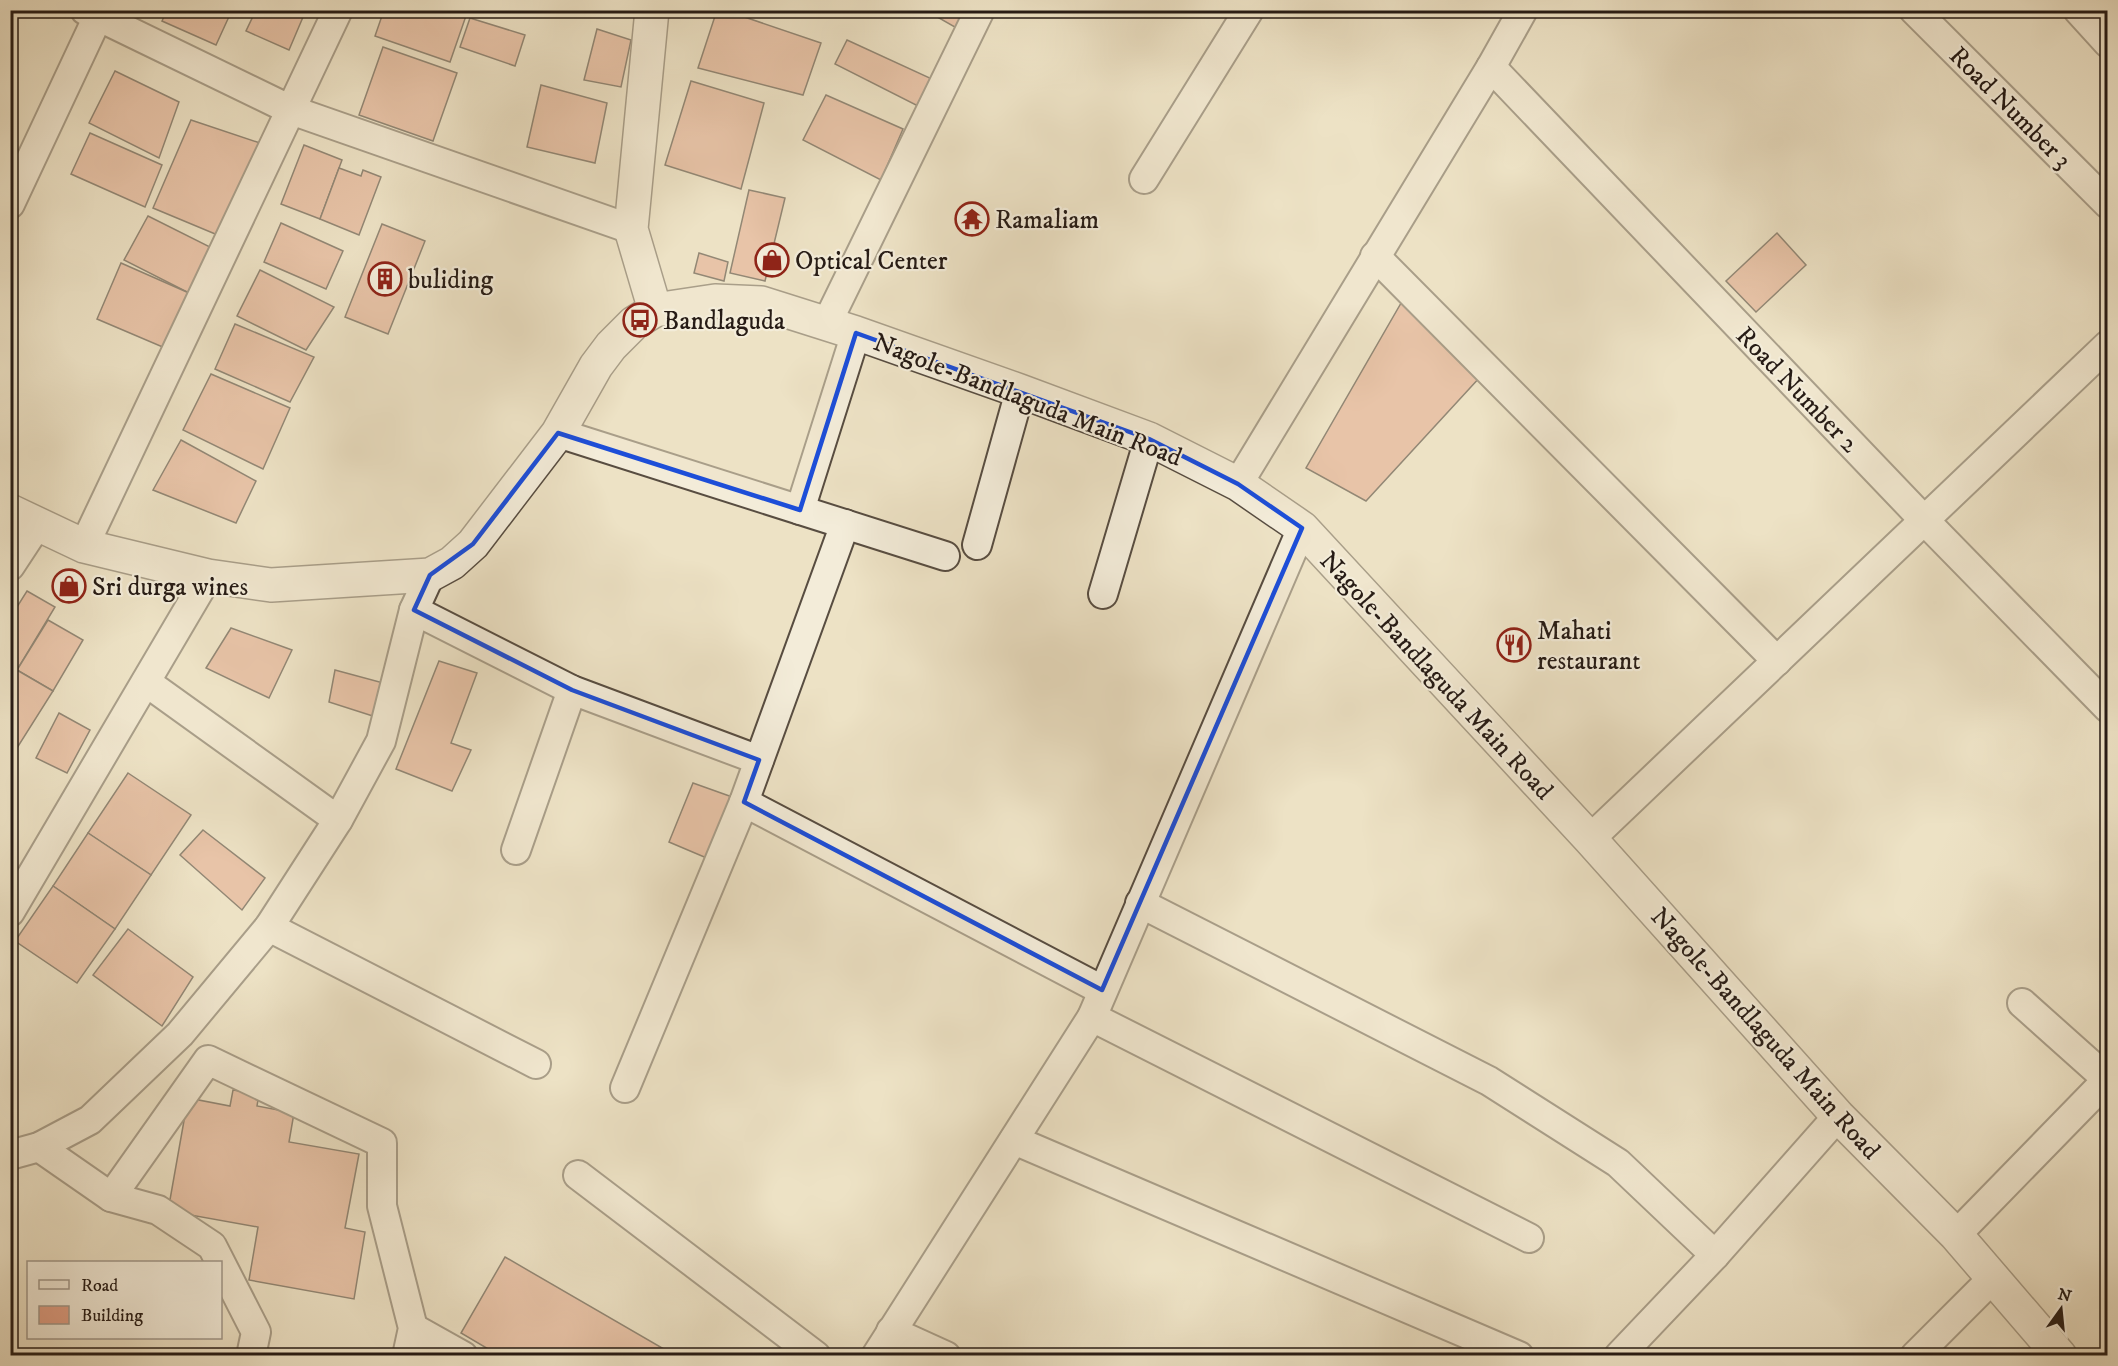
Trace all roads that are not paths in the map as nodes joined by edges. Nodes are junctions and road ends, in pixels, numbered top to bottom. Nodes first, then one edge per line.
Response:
1 (338, 10) edge
2 (652, 10) edge
3 (980, 10) edge
4 (1249, 10) edge
5 (1523, 10) edge
6 (1914, 10) edge
7 (2078, 10) edge
8 (95, 12) edge
9 (2108, 43) edge
10 (1491, 67) junction
11 (291, 110) junction
12 (1144, 179) dead end
13 (10, 204) edge
14 (2108, 204) edge
15 (631, 229) junction
16 (1375, 256) junction
17 (655, 310) junction
18 (841, 329) junction
19 (2108, 345) edge
20 (1020, 390) junction
21 (558, 433) junction
22 (1149, 440) junction
23 (1238, 484) junction
24 (801, 510) junction
25 (24, 518) edge
26 (1924, 520) junction
27 (845, 524) junction
28 (1302, 528) junction
29 (977, 544) dead end
30 (84, 546) junction
31 (945, 556) dead end
32 (10, 566) edge
33 (430, 575) junction
34 (208, 576) junction
35 (1103, 594) dead end
36 (414, 610) junction
37 (1777, 661) junction
38 (146, 682) junction
39 (573, 690) junction
40 (2108, 708) edge
41 (759, 760) junction
42 (744, 802) junction
43 (338, 820) junction
44 (1590, 839) junction
45 (516, 849) dead end
46 (1140, 903) junction
47 (10, 912) edge
48 (269, 927) junction
49 (1102, 990) junction
50 (2022, 1003) dead end
51 (1092, 1017) junction
52 (537, 1064) dead end
53 (2107, 1079) edge
54 (625, 1088) dead end
55 (1838, 1116) junction
56 (1014, 1140) junction
57 (39, 1147) junction
58 (10, 1155) edge
59 (578, 1175) dead end
60 (111, 1197) junction
61 (1956, 1235) junction
62 (1529, 1238) dead end
63 (1715, 1255) junction
64 (220, 1261) edge
65 (222, 1266) edge
66 (1994, 1277) junction
67 (891, 1331) junction
68 (410, 1342) edge
69 (251, 1356) edge
70 (463, 1356) edge
71 (816, 1356) edge
72 (876, 1356) edge
73 (946, 1356) edge
74 (1519, 1356) edge
75 (1619, 1356) edge
76 (1915, 1356) edge
77 (2060, 1356) edge

1 - 11 street
2 - 15 street
3 - 18 street
4 - 12 street
5 - 10 street
6 - 14 street, Road Number 3
7 - 9 street
8 - 11 street
8 - 13 street
10 - 16 street
10 - 26 street, Road Number 2
11 - 15 street
11 - 30 street
15 - 17 street
16 - 23 street
16 - 37 street
17 - 18 street, Nagole-Bandlaguda Main Road
17 - 21 street, Nagole-Bandlaguda Main Road
18 - 20 street, Nagole-Bandlaguda Main Road
18 - 24 street
19 - 26 street
20 - 22 street, Nagole-Bandlaguda Main Road
20 - 29 street
21 - 24 street
21 - 33 street, Nagole-Bandlaguda Main Road
22 - 23 street, Nagole-Bandlaguda Main Road
22 - 35 street
23 - 28 street, Nagole-Bandlaguda Main Road
24 - 27 street
25 - 30 street, Nagole-Bandlaguda Main Road
25 - 32 street
26 - 37 street
26 - 40 street, Road Number 2
27 - 31 street
27 - 41 street
28 - 44 street, Nagole-Bandlaguda Main Road
28 - 46 street
30 - 34 street, Nagole-Bandlaguda Main Road
33 - 34 street, Nagole-Bandlaguda Main Road
33 - 36 street
34 - 38 street
36 - 39 street
36 - 43 street
37 - 44 street
38 - 43 street
38 - 47 street
39 - 41 street
39 - 45 street
41 - 42 street
42 - 49 street
42 - 54 street
43 - 48 street
44 - 55 street, Nagole-Bandlaguda Main Road
46 - 49 street
46 - 63 street
48 - 52 street
48 - 57 street
49 - 51 street
50 - 53 street
51 - 56 street
51 - 62 street
53 - 61 street
55 - 61 street, Nagole-Bandlaguda Main Road
55 - 63 street
56 - 67 street
56 - 74 street
57 - 58 street
57 - 60 street
59 - 71 street
60 - 64 street
60 - 68 street
61 - 66 street, Nagole-Bandlaguda Main Road
63 - 75 street
65 - 69 street
66 - 76 street
66 - 77 street, Nagole-Bandlaguda Main Road
67 - 72 street
67 - 73 street
68 - 70 street

